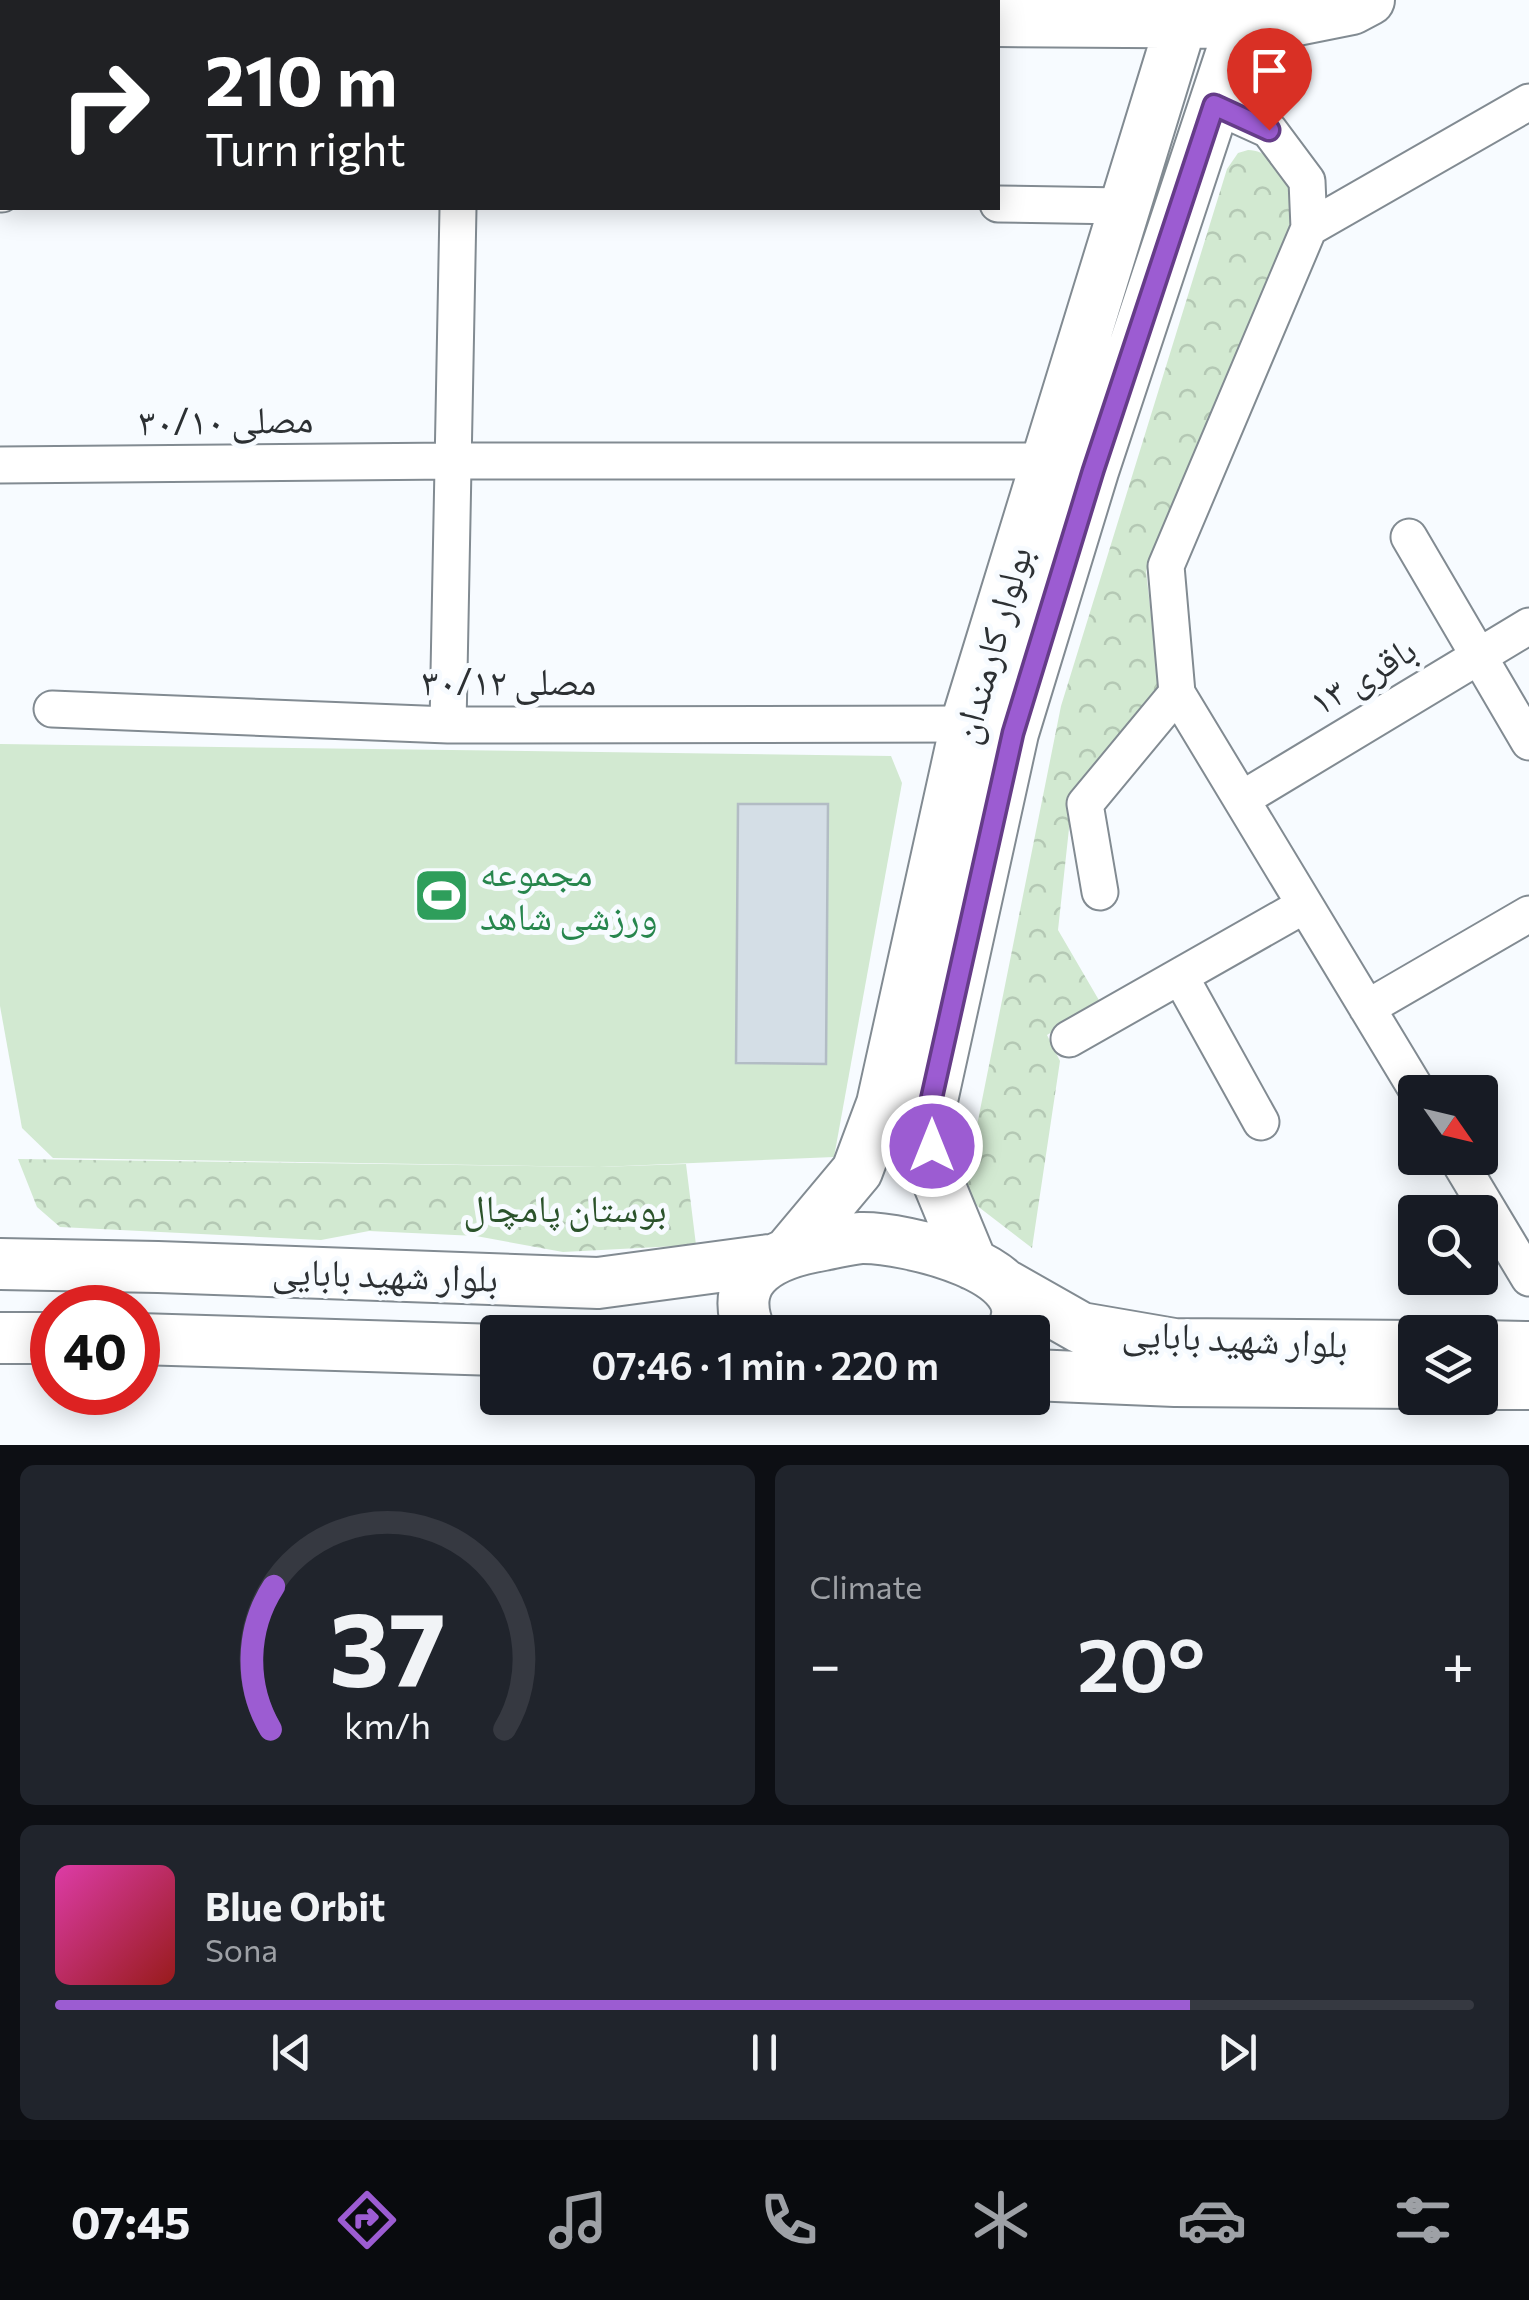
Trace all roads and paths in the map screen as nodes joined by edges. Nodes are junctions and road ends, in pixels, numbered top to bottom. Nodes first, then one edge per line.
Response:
1 (1369, 0) edge
2 (1000, 21) edge
3 (1181, 24) junction
4 (1241, 24) junction
5 (1529, 102) edge
6 (1214, 105) junction
7 (1000, 204) edge
8 (1124, 206) junction
9 (458, 210) edge
10 (1309, 228) junction
11 (453, 461) junction
12 (1046, 461) junction
13 (0, 466) edge
14 (1409, 536) dead end
15 (1529, 626) edge
16 (1479, 656) junction
17 (1177, 692) junction
18 (52, 709) dead end
19 (966, 724) junction
20 (448, 725) junction
21 (1529, 742) edge
22 (1242, 800) junction
23 (1100, 892) dead end
24 (1305, 905) junction
25 (1529, 914) edge
26 (1180, 976) junction
27 (1367, 1008) junction
28 (1069, 1039) dead end
29 (1408, 1075) edge
30 (1261, 1122) dead end
31 (1466, 1175) edge
32 (779, 1255) junction
33 (0, 1264) edge
34 (1529, 1278) edge
35 (997, 1294) edge
36 (744, 1315) edge
37 (0, 1338) edge
38 (30, 1338) edge
39 (160, 1340) edge
40 (1398, 1346) edge
41 (1498, 1346) edge
42 (1529, 1347) edge
43 (480, 1349) edge
44 (1050, 1375) edge
45 (1398, 1383) edge
46 (1498, 1384) edge
47 (1529, 1384) edge

1 - 4 street
2 - 3 street
3 - 4 street
3 - 8 street, بولوار کارمندان
4 - 6 street, بولوار کارمندان
5 - 10 street
6 - 10 street
6 - 35 street, بولوار کارمندان
7 - 8 street
8 - 12 street, بولوار کارمندان
9 - 11 street
10 - 17 street
11 - 12 street, مصلی ۳۰/۱۰
11 - 13 street, مصلی ۳۰/۱۰
11 - 20 street
12 - 19 street, بولوار کارمندان
14 - 16 street
15 - 16 street, باقری ۱۳
16 - 21 street
16 - 22 street, باقری ۱۳
17 - 22 street
17 - 23 street
18 - 20 street, مصلی ۳۰/۱۲
19 - 20 street, مصلی ۳۰/۱۲
19 - 32 street, بولوار کارمندان
22 - 24 street
24 - 26 street
24 - 27 street
25 - 27 street
26 - 28 street
26 - 30 street
27 - 29 street
31 - 34 street
32 - 33 street, بلوار شهید بابایی
32 - 35 street, بلوار شهید بابایی
32 - 36 street, بولوار کارمندان
35 - 40 street, بلوار شهید بابایی
37 - 38 street
39 - 43 street, بلوار شهید بابایی
41 - 42 street
44 - 45 street, بلوار شهید بابایی
46 - 47 street

